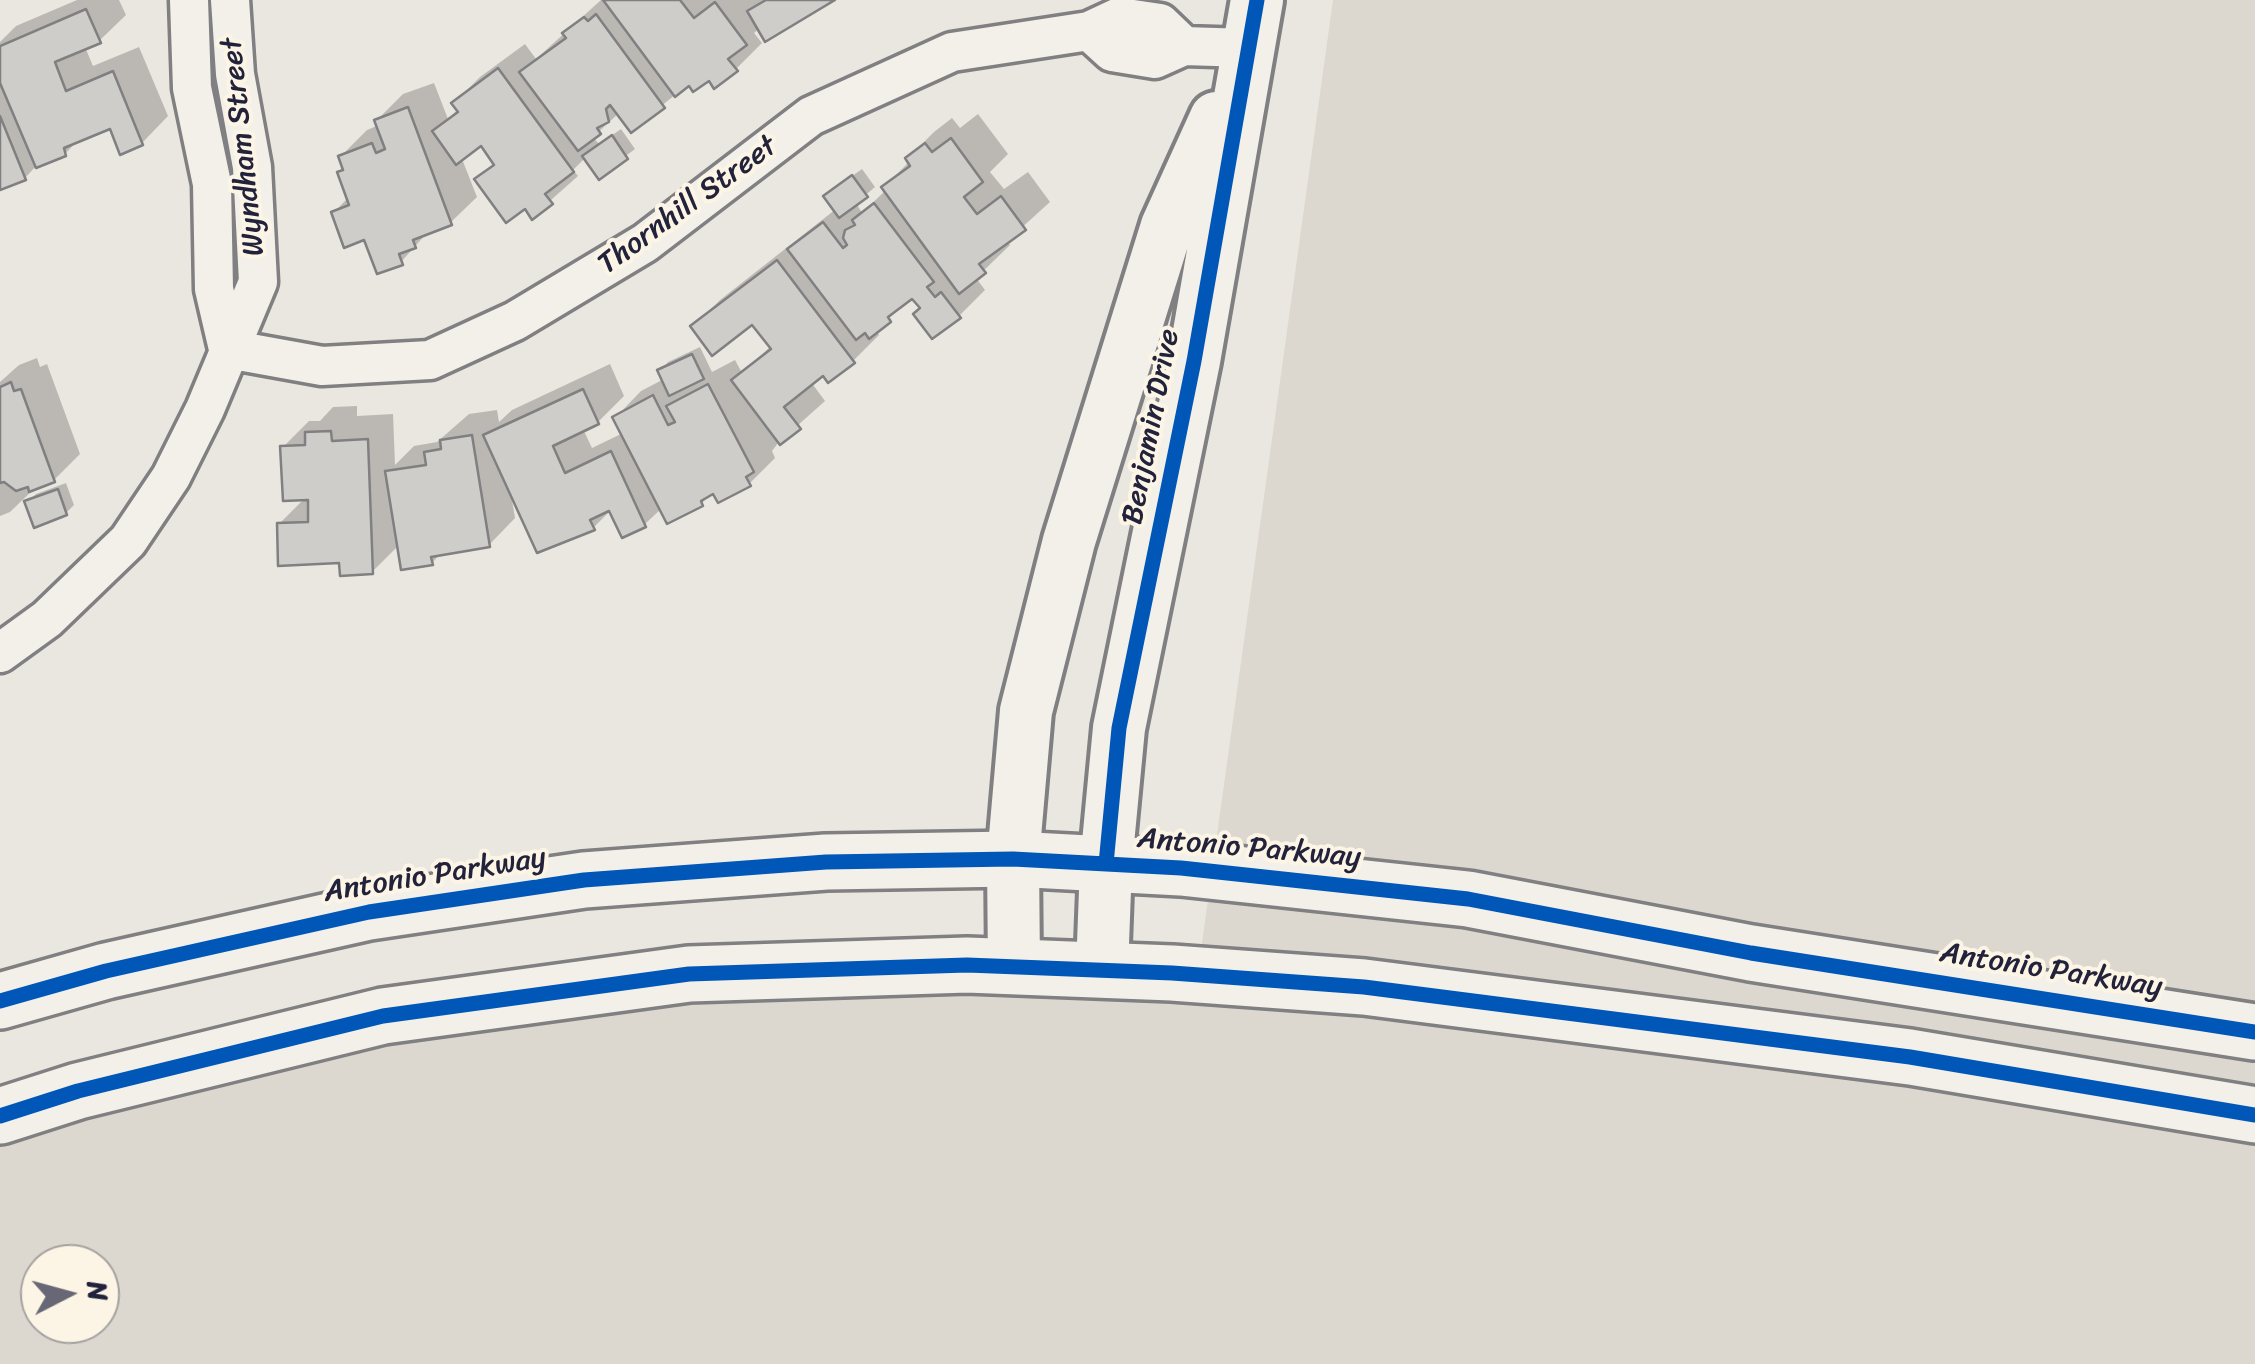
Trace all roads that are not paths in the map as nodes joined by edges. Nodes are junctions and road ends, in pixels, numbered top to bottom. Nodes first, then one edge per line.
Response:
1 (188, 0) edge
2 (230, 0) edge
3 (1252, 24) edge
4 (228, 348) junction
5 (0, 653) edge
6 (1013, 859) junction
7 (1106, 864) junction
8 (1014, 967) junction
9 (1102, 970) junction
10 (0, 1001) edge
11 (2255, 1032) edge
12 (2255, 1115) edge
13 (0, 1116) edge

1 - 4 street, Wyndham Street
2 - 4 street, Wyndham Street
3 - 4 street, Thornhill Street
3 - 6 main road, Benjamin Drive
3 - 7 main road, Benjamin Drive
4 - 5 street, Wyndham Street
6 - 7 main road, Antonio Parkway
6 - 8 main road, Benjamin Drive
6 - 10 main road, Antonio Parkway
7 - 9 main road, Benjamin Drive
7 - 11 main road, Antonio Parkway
8 - 9 main road
8 - 13 main road
9 - 12 main road

